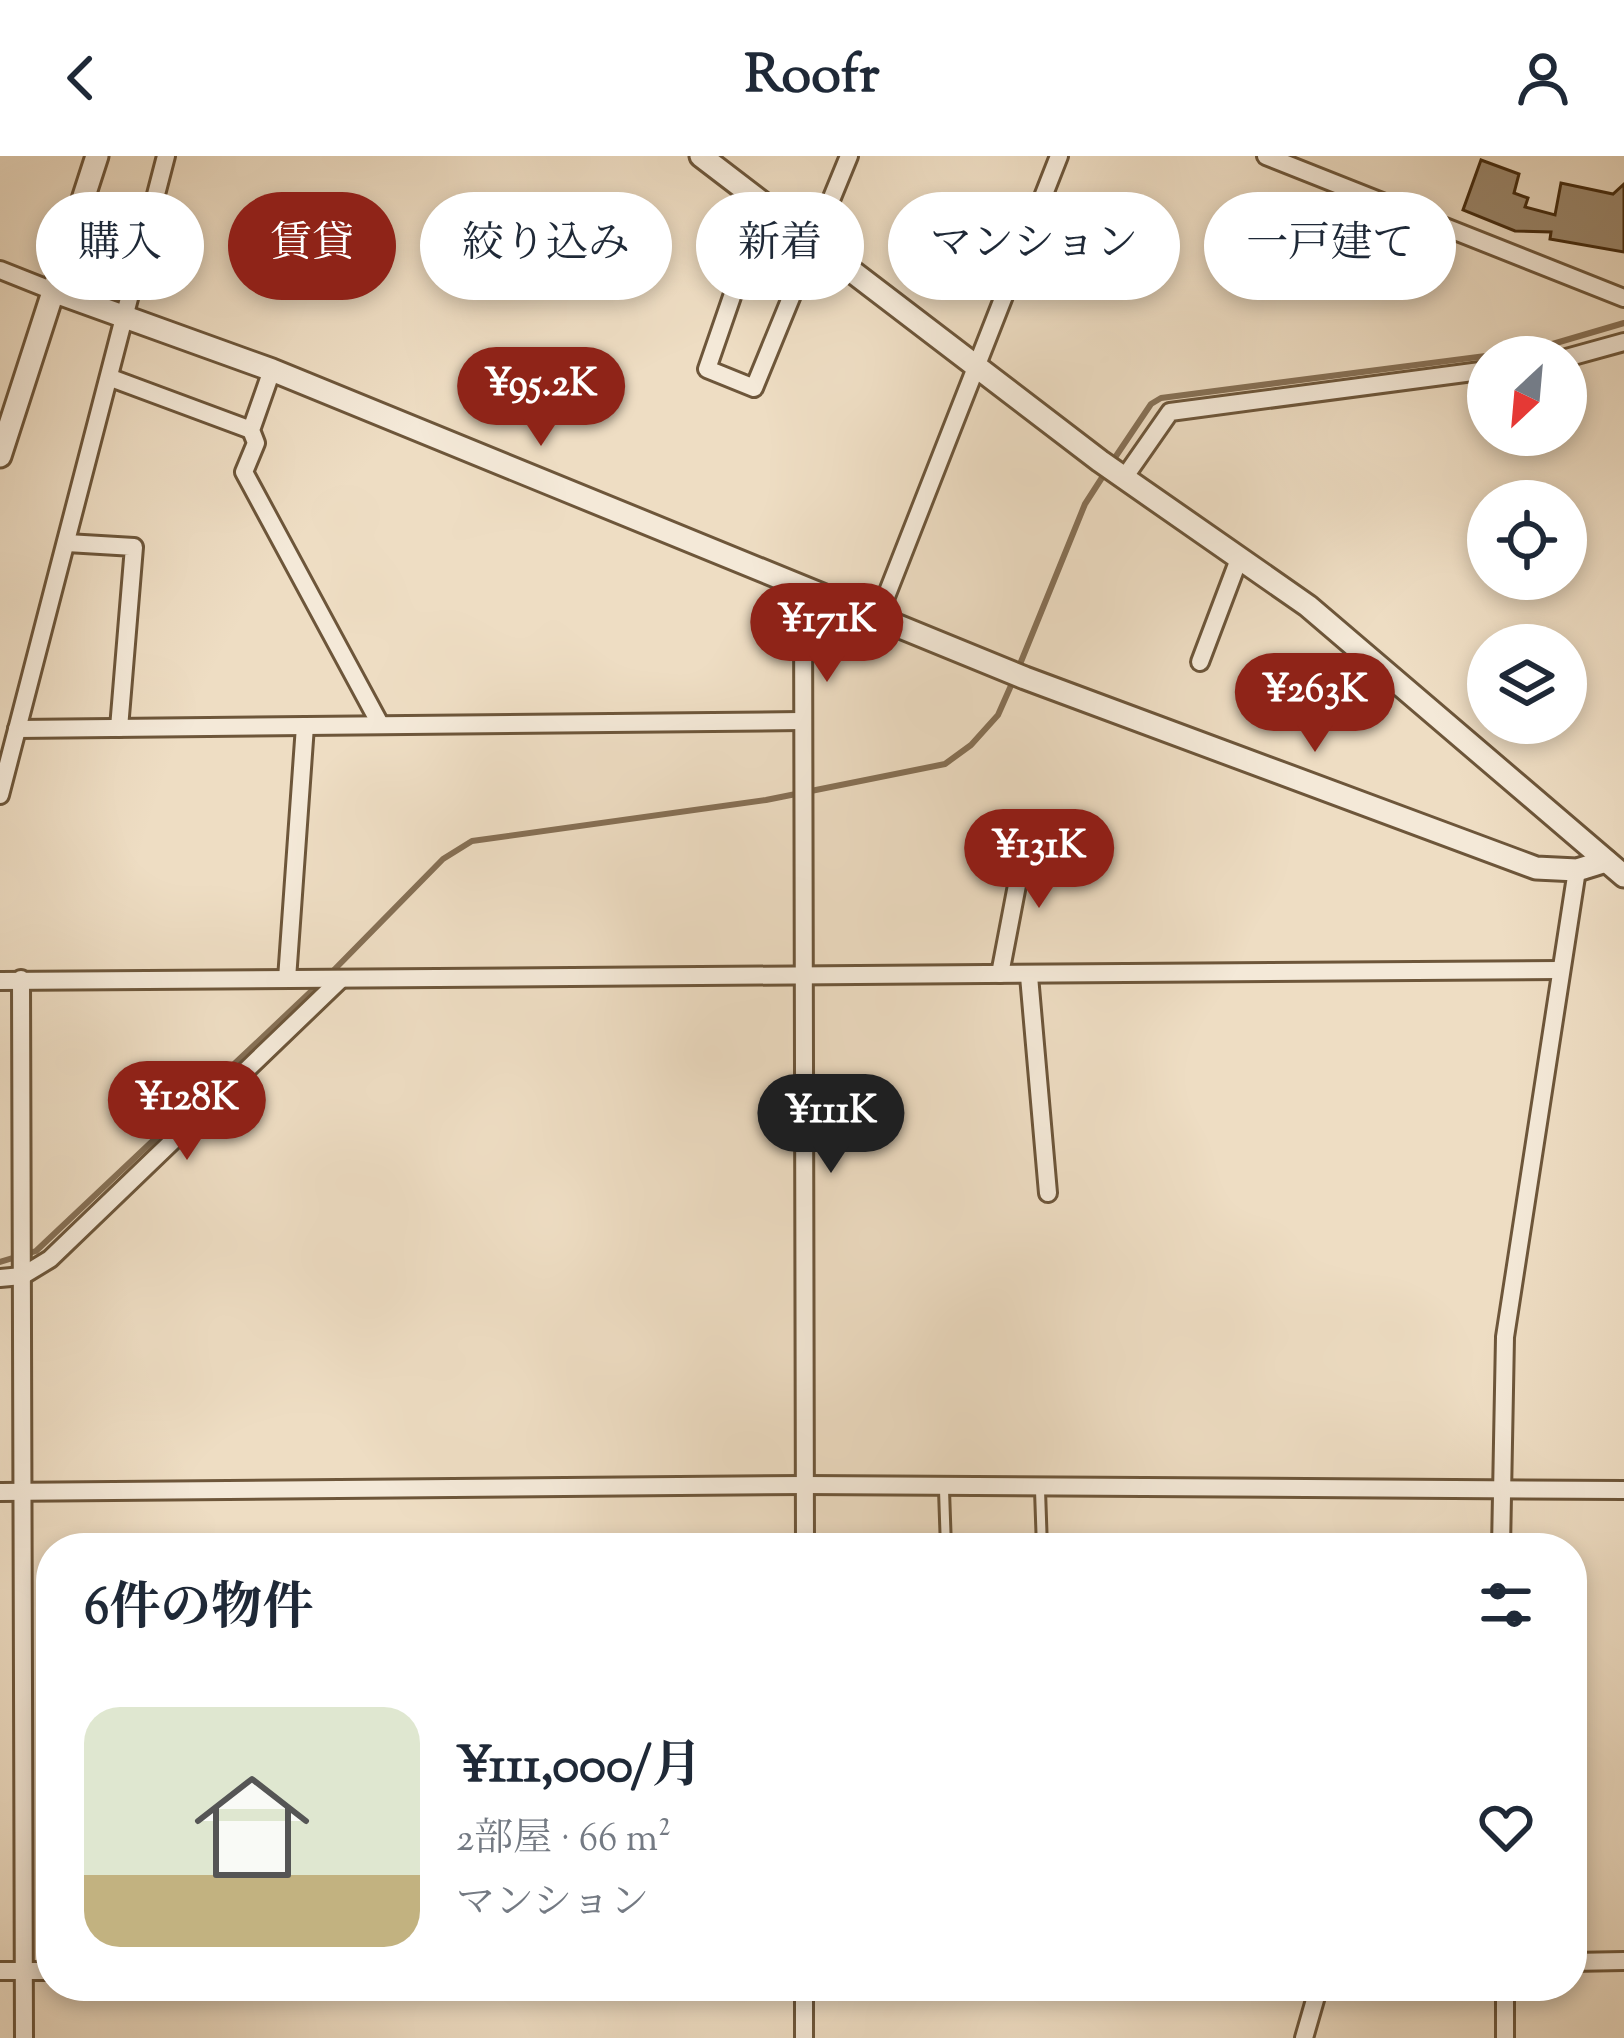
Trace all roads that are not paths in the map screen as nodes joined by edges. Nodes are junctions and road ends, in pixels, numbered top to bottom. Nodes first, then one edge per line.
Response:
1 (97, 156) edge
2 (166, 156) edge
3 (701, 156) edge
4 (849, 156) edge
5 (1059, 156) edge
6 (1266, 156) edge
7 (85, 192) edge
8 (747, 192) edge
9 (835, 192) edge
10 (0, 270) edge
11 (864, 279) edge
12 (36, 284) edge
13 (1624, 298) edge
14 (50, 300) edge
15 (81, 300) edge
16 (731, 300) edge
17 (791, 300) edge
18 (128, 315) junction
19 (1624, 342) edge
20 (1587, 352) edge
21 (977, 368) junction
22 (272, 370) junction
23 (1467, 373) edge
24 (111, 378) junction
25 (251, 430) junction
26 (0, 457) edge
27 (1114, 471) junction
28 (67, 543) junction
29 (1239, 559) junction
30 (803, 588) junction
31 (878, 616) junction
32 (1200, 662) dead end
33 (801, 721) junction
34 (380, 724) junction
35 (305, 726) junction
36 (119, 728) junction
37 (17, 729) junction
38 (0, 795) edge
39 (1026, 838) dead end
40 (1615, 859) edge
41 (1577, 870) junction
42 (1624, 876) edge
43 (1560, 970) junction
44 (1000, 974) junction
45 (805, 976) junction
46 (1029, 976) junction
47 (297, 979) junction
48 (337, 979) junction
49 (22, 980) junction
50 (0, 981) edge
51 (1048, 1193) dead end
52 (22, 1272) junction
53 (0, 1278) edge
54 (806, 1485) junction
55 (944, 1486) junction
56 (1040, 1487) junction
57 (1501, 1490) junction
58 (1624, 1490) edge
59 (0, 1492) edge
60 (24, 1492) junction
61 (805, 1533) edge
62 (946, 1533) edge
63 (1042, 1533) edge
64 (1502, 1533) edge
65 (1624, 1961) edge
66 (1587, 1962) edge
67 (0, 1971) edge
68 (24, 1971) junction
69 (36, 1971) edge
70 (804, 2001) edge
71 (1315, 2001) edge
72 (1505, 2001) edge
73 (24, 2038) edge
74 (805, 2038) edge
75 (1304, 2038) edge
76 (1505, 2038) edge

1 - 7 street
2 - 18 street
3 - 8 street
4 - 9 street
5 - 21 street
6 - 13 street
10 - 12 street
11 - 21 street
14 - 26 street
15 - 18 street
16 - 17 street
18 - 22 street
18 - 24 street
19 - 20 street
21 - 27 street
21 - 31 street
22 - 25 street
22 - 30 street
23 - 27 street
24 - 25 street
24 - 28 street
25 - 34 street
27 - 29 street
28 - 36 street
28 - 37 street
29 - 32 street
29 - 40 street
30 - 31 street
30 - 33 street
31 - 41 street
33 - 34 street
33 - 45 street
34 - 35 street
35 - 36 street
35 - 47 street
36 - 37 street
37 - 38 street
39 - 44 street
40 - 41 street
40 - 42 street
41 - 43 street
43 - 46 street
43 - 57 street
44 - 45 street
44 - 46 street
45 - 48 street
45 - 54 street
46 - 51 street
47 - 48 street
47 - 49 street
48 - 52 street
49 - 50 street
49 - 52 street
52 - 53 street
52 - 60 street
54 - 55 street
54 - 60 street
54 - 61 street
55 - 56 street
55 - 62 lane
56 - 57 street
56 - 63 lane
57 - 58 street
57 - 64 street
59 - 60 street
60 - 68 street
65 - 66 street
67 - 68 street
68 - 69 street
68 - 73 street
70 - 74 street
71 - 75 street
72 - 76 street

